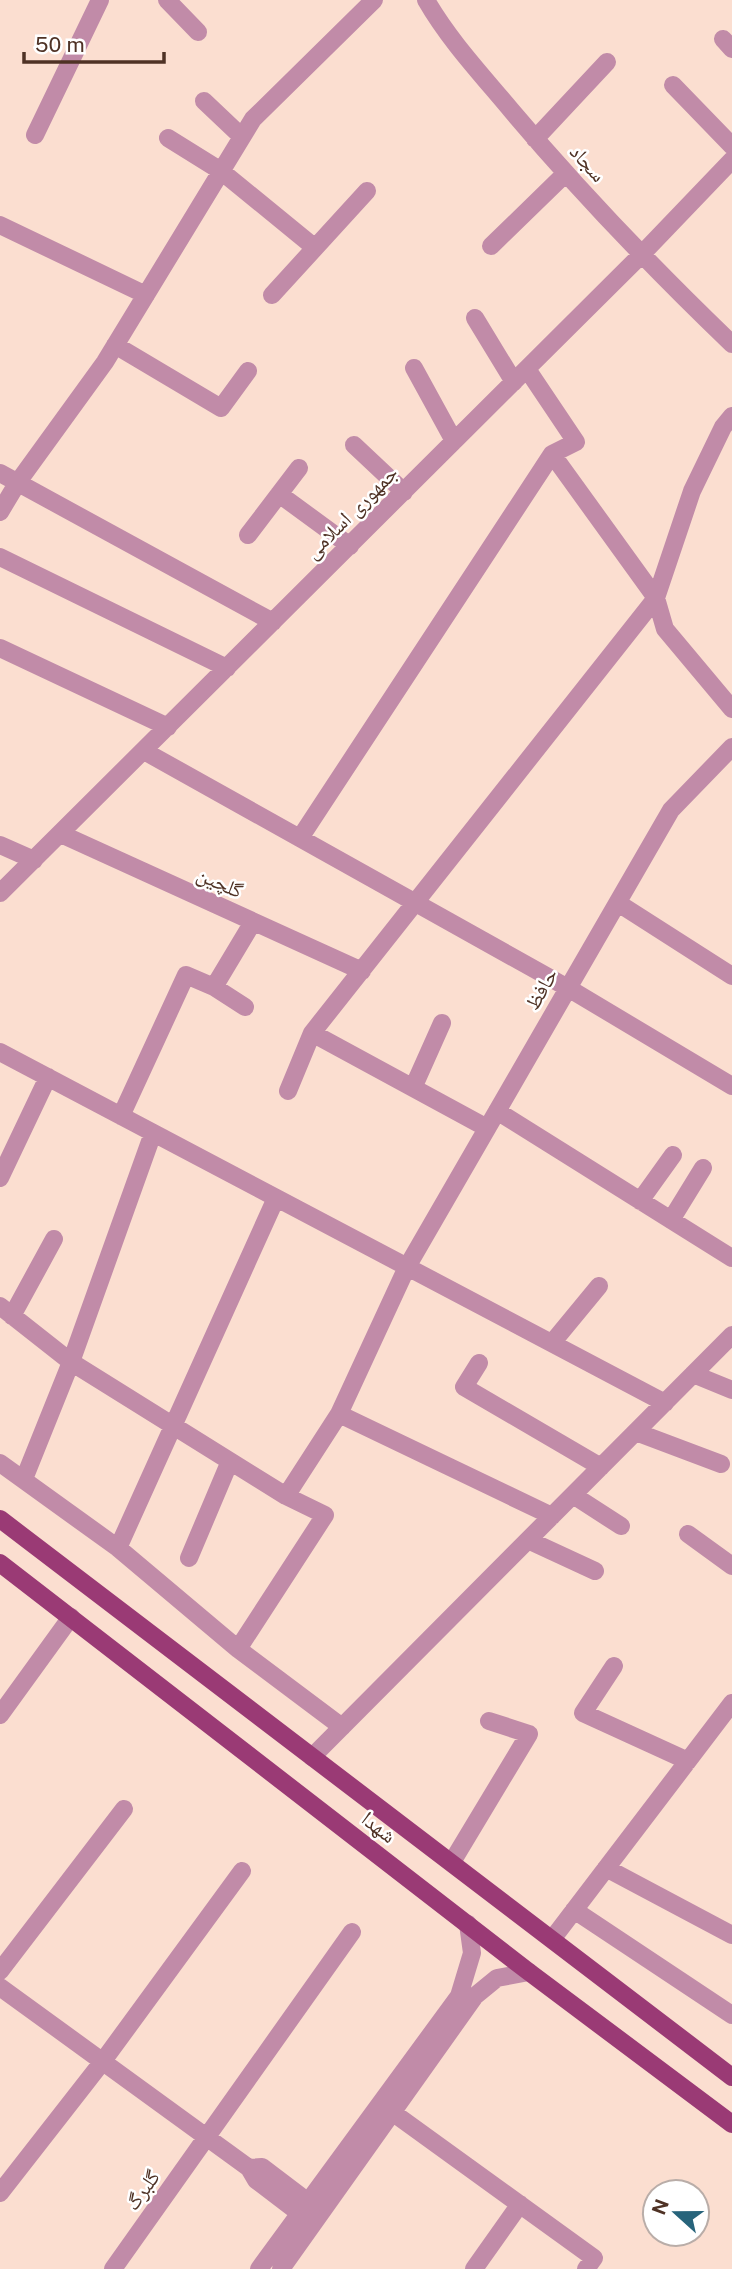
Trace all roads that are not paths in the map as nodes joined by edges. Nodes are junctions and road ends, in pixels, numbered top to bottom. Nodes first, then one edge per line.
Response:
1 (100, 0) edge
2 (167, 0) edge
3 (374, 0) edge
4 (425, 0) edge
5 (198, 32) dead end
6 (607, 62) dead end
7 (673, 85) dead end
8 (204, 101) dead end
9 (35, 135) dead end
10 (242, 137) junction
11 (168, 138) dead end
12 (535, 139) junction
13 (732, 146) edge
14 (732, 160) edge
15 (221, 172) junction
16 (566, 173) junction
17 (367, 191) dead end
18 (0, 225) edge
19 (491, 246) dead end
20 (314, 247) junction
21 (640, 256) junction
22 (146, 295) junction
23 (272, 295) dead end
24 (475, 318) dead end
25 (732, 344) edge
26 (115, 345) junction
27 (414, 368) dead end
28 (527, 369) junction
29 (248, 371) dead end
30 (514, 382) junction
31 (732, 416) edge
32 (454, 441) junction
33 (354, 445) dead end
34 (552, 454) junction
35 (299, 468) dead end
36 (0, 473) edge
37 (18, 482) junction
38 (404, 492) junction
39 (279, 494) junction
40 (0, 512) edge
41 (248, 535) dead end
42 (350, 546) junction
43 (0, 557) edge
44 (656, 598) junction
45 (273, 622) junction
46 (0, 648) edge
47 (227, 668) junction
48 (732, 709) edge
49 (168, 727) junction
50 (732, 747) edge
51 (144, 751) junction
52 (61, 834) junction
53 (300, 838) junction
54 (0, 845) edge
55 (34, 860) junction
56 (0, 893) edge
57 (618, 902) junction
58 (416, 903) junction
59 (253, 922) junction
60 (362, 971) junction
61 (732, 976) edge
62 (214, 987) junction
63 (568, 988) junction
64 (245, 1007) dead end
65 (442, 1023) dead end
66 (312, 1033) junction
67 (0, 1052) edge
68 (48, 1077) junction
69 (732, 1086) edge
70 (413, 1088) junction
71 (288, 1091) dead end
72 (497, 1111) junction
73 (121, 1116) junction
74 (487, 1128) junction
75 (153, 1133) junction
76 (673, 1155) dead end
77 (703, 1168) dead end
78 (0, 1178) edge
79 (276, 1198) junction
80 (640, 1201) junction
81 (671, 1220) junction
82 (54, 1239) dead end
83 (732, 1258) edge
84 (407, 1267) junction
85 (598, 1286) dead end
86 (6, 1311) edge
87 (732, 1335) edge
88 (551, 1343) junction
89 (71, 1362) junction
90 (479, 1363) dead end
91 (693, 1374) junction
92 (732, 1390) edge
93 (665, 1403) junction
94 (339, 1414) junction
95 (173, 1426) junction
96 (636, 1432) junction
97 (230, 1461) junction
98 (0, 1463) edge
99 (721, 1464) dead end
100 (601, 1466) junction
101 (24, 1479) junction
102 (573, 1495) junction
103 (286, 1496) junction
104 (552, 1516) junction
105 (0, 1519) edge
106 (621, 1526) dead end
107 (688, 1534) dead end
108 (528, 1540) junction
109 (118, 1548) junction
110 (188, 1558) dead end
111 (0, 1563) edge
112 (732, 1566) edge
113 (595, 1572) dead end
114 (71, 1617) junction
115 (238, 1649) junction
116 (614, 1666) dead end
117 (731, 1708) edge
118 (0, 1715) edge
119 (489, 1721) dead end
120 (342, 1727) junction
121 (312, 1757) junction
122 (688, 1761) junction
123 (124, 1809) dead end
124 (452, 1862) junction
125 (606, 1868) junction
126 (242, 1871) dead end
127 (574, 1910) junction
128 (468, 1924) junction
129 (352, 1932) dead end
130 (732, 1935) edge
131 (553, 1938) junction
132 (0, 1971) edge
133 (528, 1972) junction
134 (0, 1987) edge
135 (730, 2009) edge
136 (103, 2062) junction
137 (730, 2075) edge
138 (397, 2092) junction
139 (392, 2112) junction
140 (732, 2124) edge
141 (208, 2138) junction
142 (0, 2193) edge
143 (520, 2204) junction
144 (303, 2206) junction
145 (317, 2218) junction
146 (113, 2269) edge
147 (260, 2269) edge
148 (281, 2269) edge
149 (474, 2269) edge
150 (586, 2269) edge

1 - 9 street
2 - 5 street
3 - 10 street
4 - 12 street, سجاد
6 - 12 street
7 - 13 street
8 - 10 street
10 - 15 street
11 - 15 street
12 - 16 street, سجاد
14 - 21 street, جمهوری اسلامی
15 - 20 street
15 - 22 street
16 - 19 street
16 - 21 street, سجاد
17 - 20 street
18 - 22 street
20 - 23 street
21 - 25 street, سجاد
21 - 28 street, جمهوری اسلامی
22 - 26 street
24 - 30 street
26 - 29 street
26 - 37 street
27 - 32 street
28 - 30 street, جمهوری اسلامی
28 - 34 street
30 - 32 street, جمهوری اسلامی
31 - 44 street
32 - 38 street, جمهوری اسلامی
33 - 38 street
34 - 44 street
34 - 53 street
35 - 39 street
36 - 37 street
37 - 40 street
37 - 45 street
38 - 42 street, جمهوری اسلامی
39 - 41 street
39 - 42 street
42 - 45 street, جمهوری اسلامی
43 - 47 street
44 - 48 street
44 - 58 street
45 - 47 street, جمهوری اسلامی
46 - 49 street
47 - 49 street, جمهوری اسلامی
49 - 51 street, جمهوری اسلامی
50 - 57 street, حافظ
51 - 52 street, جمهوری اسلامی
51 - 53 street
52 - 55 street, جمهوری اسلامی
52 - 59 street, گلچین
53 - 58 street
54 - 55 street
55 - 56 street, جمهوری اسلامی
57 - 61 street
57 - 63 street, حافظ
58 - 60 street
58 - 63 street
59 - 60 street, گلچین
59 - 62 street
60 - 66 street
62 - 64 street
62 - 73 street
63 - 69 street
63 - 72 street, حافظ
65 - 70 street
66 - 70 street
66 - 71 street
67 - 68 street
68 - 73 street
68 - 78 street
70 - 74 street
72 - 74 street, حافظ
72 - 80 street
73 - 75 street
74 - 84 street, حافظ
75 - 79 street
75 - 89 street
76 - 80 street
77 - 81 street
79 - 84 street
79 - 95 street
80 - 81 street
81 - 83 street
82 - 86 street
84 - 88 street
84 - 94 street, حافظ
85 - 88 street
86 - 89 street
87 - 91 street
88 - 93 street
89 - 95 street
89 - 101 street
90 - 100 street
91 - 92 street
91 - 93 street
93 - 96 street
94 - 103 street, حافظ
94 - 104 street
95 - 97 street
95 - 109 street
96 - 99 street
96 - 100 street
97 - 103 street
97 - 110 street
98 - 101 street
100 - 102 street
101 - 109 street
102 - 104 street
102 - 106 street
103 - 115 street
104 - 108 street
105 - 121 main road, شهدا
107 - 112 street
108 - 113 street
108 - 120 street
109 - 115 street
111 - 114 main road, شهدا
114 - 118 street
114 - 128 main road, شهدا
115 - 120 street
116 - 122 street
117 - 122 street
119 - 124 street
120 - 121 street
121 - 124 main road, شهدا
122 - 125 street
123 - 132 street
124 - 131 main road, شهدا
125 - 127 street
125 - 130 street
126 - 136 street
127 - 131 street
127 - 135 street
128 - 133 main road, شهدا
128 - 138 street
129 - 141 street, گلبرگ
131 - 137 main road, شهدا
133 - 138 street
133 - 140 main road, شهدا
134 - 136 street
136 - 141 street
136 - 142 street
138 - 139 street
138 - 144 street
139 - 143 street
139 - 145 street
141 - 144 street
141 - 146 street, گلبرگ
143 - 149 street
143 - 150 street
144 - 145 street
144 - 147 street
145 - 148 street

